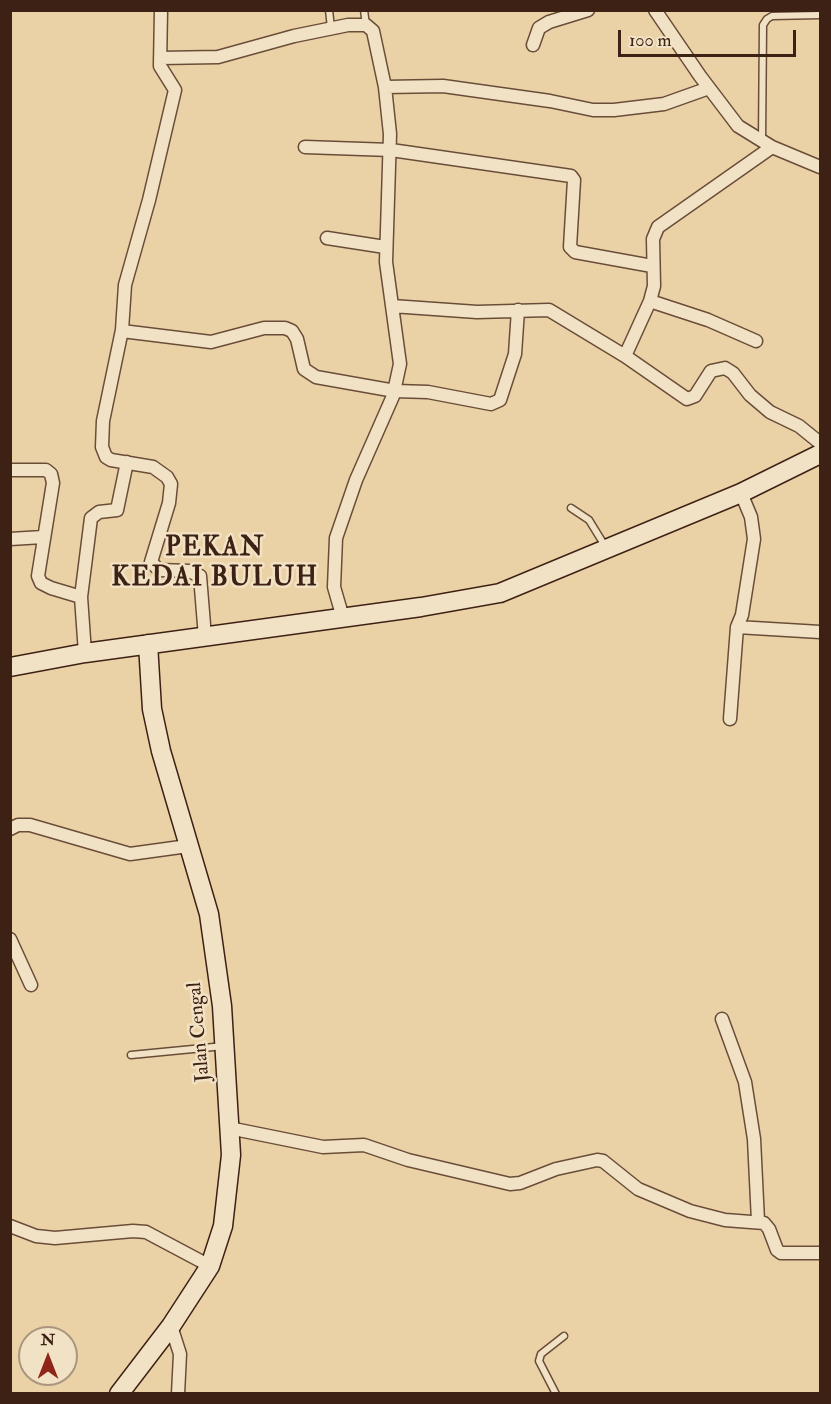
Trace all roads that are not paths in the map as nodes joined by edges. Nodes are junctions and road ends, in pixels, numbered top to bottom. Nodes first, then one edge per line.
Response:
1 (161, 10) edge
2 (329, 10) edge
3 (364, 10) edge
4 (588, 10) edge
5 (656, 10) edge
6 (820, 15) edge
7 (366, 25) junction
8 (331, 28) junction
9 (533, 45) dead end
10 (160, 58) junction
11 (385, 87) junction
12 (709, 88) junction
13 (767, 145) junction
14 (305, 147) dead end
15 (391, 150) junction
16 (820, 167) edge
17 (327, 238) dead end
18 (385, 247) junction
19 (652, 266) junction
20 (650, 301) junction
21 (392, 306) junction
22 (518, 310) junction
23 (122, 331) junction
24 (756, 341) dead end
25 (625, 356) junction
26 (395, 391) junction
27 (820, 443) edge
28 (820, 454) edge
29 (127, 462) junction
30 (10, 470) edge
31 (741, 493) junction
32 (571, 508) dead end
33 (43, 537) junction
34 (10, 539) edge
35 (606, 549) junction
36 (81, 597) junction
37 (343, 618) junction
38 (737, 627) junction
39 (820, 632) edge
40 (205, 637) junction
41 (147, 644) junction
42 (85, 652) junction
43 (10, 667) edge
44 (730, 719) dead end
45 (10, 829) edge
46 (188, 846) junction
47 (10, 939) edge
48 (31, 985) dead end
49 (722, 1019) dead end
50 (224, 1046) junction
51 (131, 1055) dead end
52 (230, 1128) junction
53 (758, 1221) junction
54 (10, 1226) edge
55 (820, 1253) edge
56 (210, 1266) junction
57 (171, 1326) junction
58 (564, 1336) dead end
59 (119, 1394) edge
60 (178, 1394) edge
61 (556, 1394) edge

1 - 10 street
2 - 8 lane
3 - 7 lane
4 - 9 street
5 - 12 street
6 - 13 lane
7 - 8 street
7 - 11 street
8 - 10 street
10 - 23 street
11 - 12 street
11 - 15 street
12 - 13 street
13 - 16 street
13 - 19 street
14 - 15 street
15 - 18 street
15 - 19 street
17 - 18 street
18 - 21 street
19 - 20 street
20 - 24 street
20 - 25 street
21 - 22 street
21 - 26 street
22 - 25 street
22 - 26 street
23 - 26 street
23 - 29 street
25 - 27 street
26 - 37 street
28 - 31 main road
29 - 36 street
29 - 40 street
30 - 33 street
31 - 35 main road
31 - 38 street
32 - 35 lane
33 - 34 street
33 - 36 street
35 - 37 main road
36 - 42 street
37 - 40 main road
38 - 39 street
38 - 44 street
40 - 41 main road
41 - 42 main road
41 - 46 main road, Jalan Cengal
42 - 43 main road
45 - 46 street
46 - 50 main road, Jalan Cengal
47 - 48 street
49 - 53 street
50 - 51 lane
50 - 52 main road, Jalan Cengal
52 - 53 street
52 - 56 main road, Jalan Cengal
53 - 55 street
54 - 56 street
56 - 57 main road, Jalan Cengal
57 - 59 main road, Jalan Cengal
57 - 60 street
58 - 61 lane

